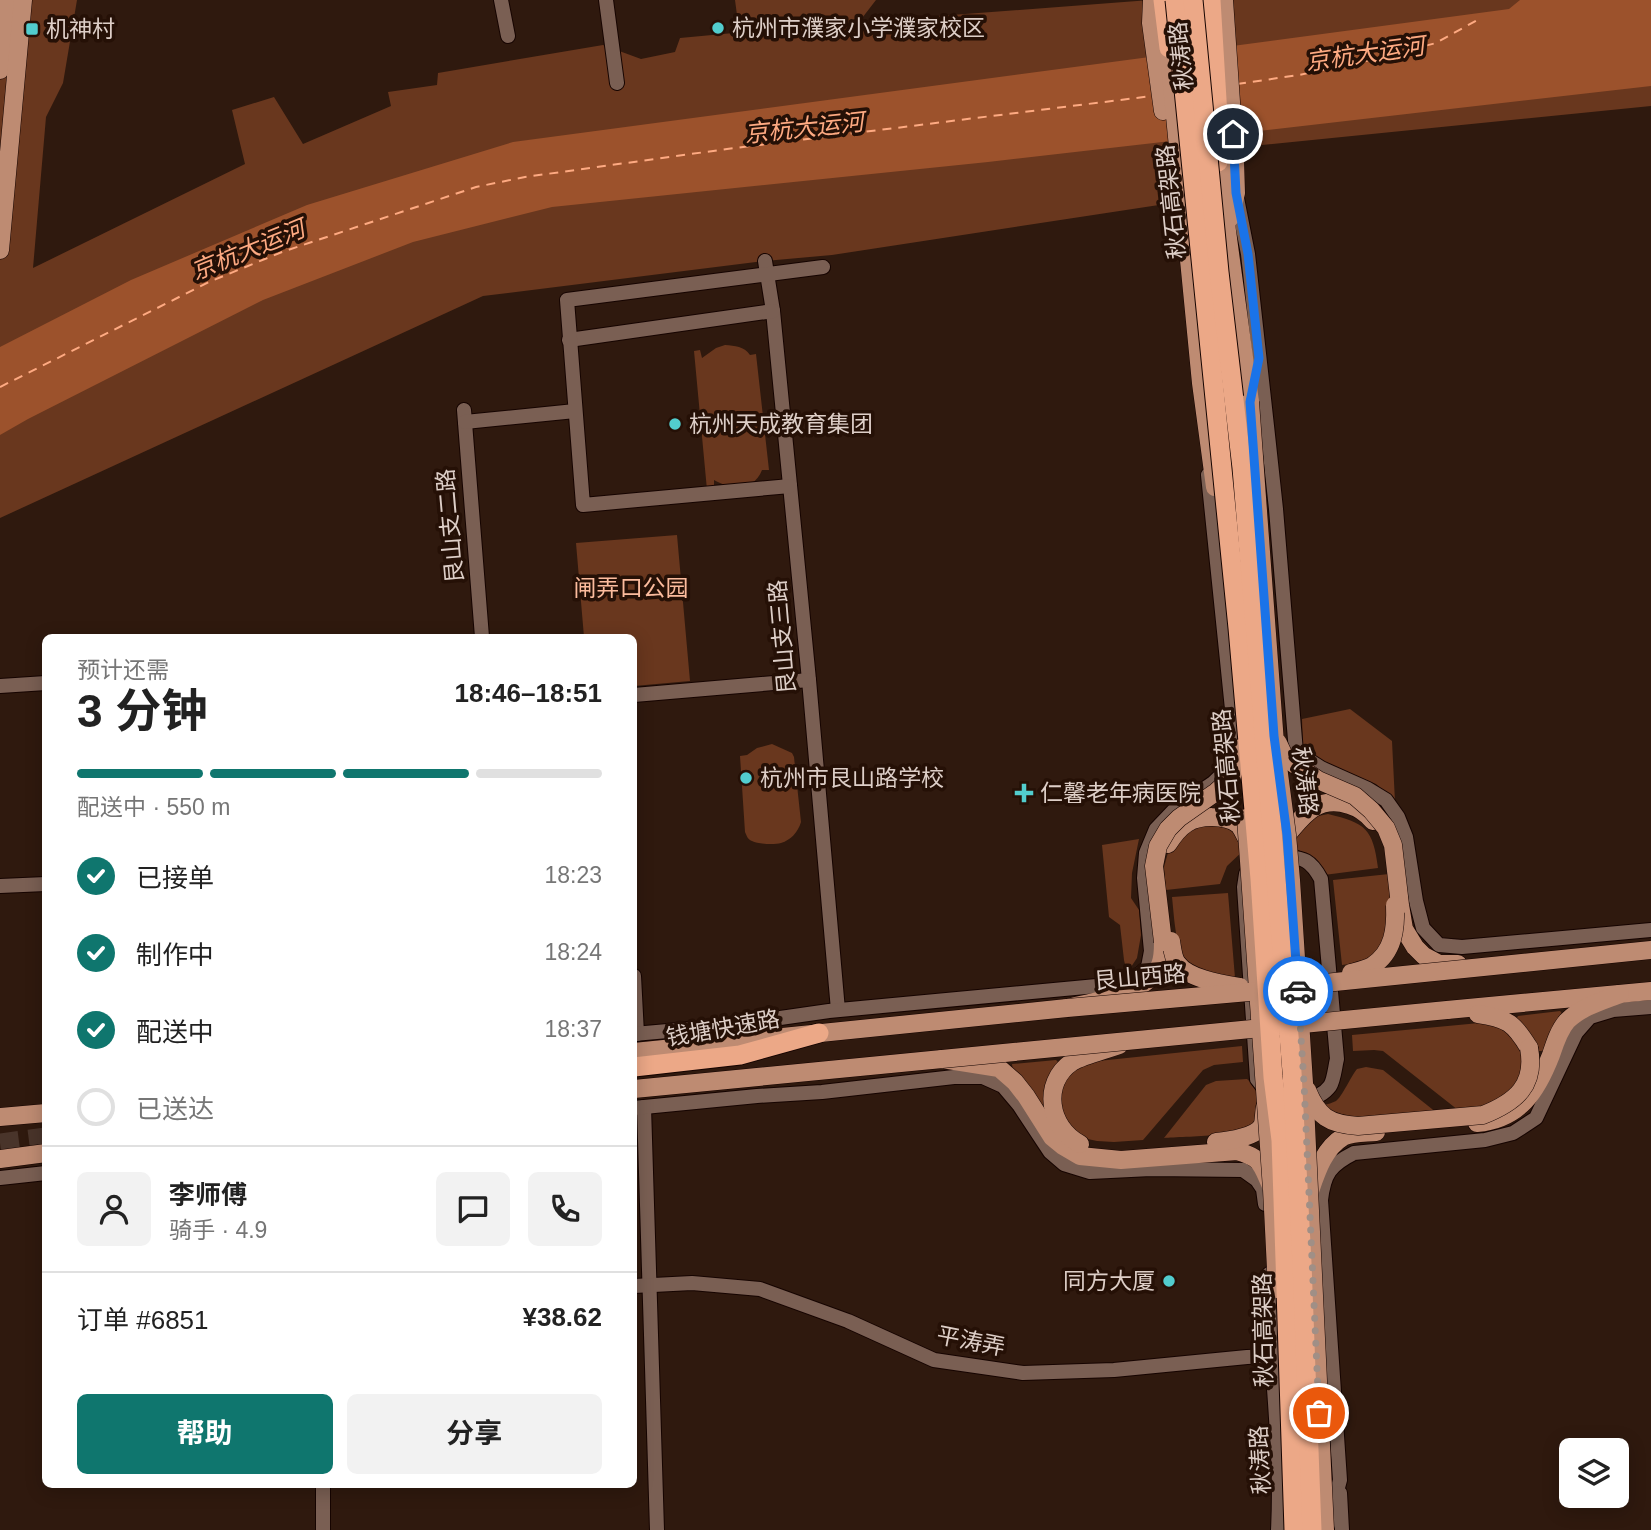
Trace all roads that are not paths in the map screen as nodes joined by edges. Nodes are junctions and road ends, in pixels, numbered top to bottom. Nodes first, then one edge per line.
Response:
1 (6, 0) edge
2 (23, 0) edge
3 (501, 0) edge
4 (606, 0) edge
5 (1175, 0) edge
6 (1193, 0) edge
7 (1200, 0) edge
8 (1211, 0) edge
9 (1224, 0) edge
10 (1158, 1) edge
11 (508, 36) dead end
12 (1168, 48) joint
13 (0, 70) edge
14 (617, 83) dead end
15 (1218, 162) junction
16 (1181, 179) junction
17 (1231, 186) junction
18 (0, 250) edge
19 (766, 267) junction
20 (823, 267) dead end
21 (773, 311) junction
22 (569, 340) junction
23 (1259, 358) junction
24 (1250, 402) junction
25 (575, 411) junction
26 (790, 486) junction
27 (482, 634) edge
28 (809, 680) junction
29 (42, 683) edge
30 (0, 687) edge
31 (637, 695) edge
32 (1274, 736) junction
33 (1296, 752) junction
34 (1239, 754) junction
35 (1287, 835) junction
36 (1247, 839) junction
37 (1279, 855) junction
38 (42, 884) edge
39 (0, 886) edge
40 (1651, 929) edge
41 (1651, 950) edge
42 (1532, 961) junction
43 (1315, 984) junction
44 (1651, 990) edge
45 (1260, 991) junction
46 (1620, 994) junction
47 (1651, 1007) edge
48 (1067, 1009) junction
49 (838, 1010) junction
50 (1447, 1010) junction
51 (819, 1033) junction
52 (637, 1034) edge
53 (1134, 1040) junction
54 (637, 1052) edge
55 (942, 1059) junction
56 (637, 1067) edge
57 (637, 1089) edge
58 (1300, 1094) junction
59 (1265, 1107) junction
60 (638, 1108) edge
61 (42, 1113) edge
62 (0, 1117) edge
63 (42, 1154) edge
64 (0, 1159) edge
65 (42, 1164) edge
66 (0, 1168) edge
67 (42, 1173) edge
68 (0, 1178) edge
69 (1308, 1196) junction
70 (1269, 1197) junction
71 (650, 1285) junction
72 (637, 1286) edge
73 (1272, 1356) junction
74 (1340, 1480) junction
75 (323, 1488) edge
76 (323, 1530) edge
77 (657, 1530) edge
78 (1278, 1530) edge
79 (1287, 1530) edge
80 (1294, 1530) edge
81 (1312, 1530) edge
82 (1326, 1530) edge
83 (1342, 1530) edge

1 - 13 main road
2 - 18 main road
3 - 11 street
4 - 14 street
5 - 80 highway, 秋石高架路, bridge
6 - 81 highway, 秋石高架路, bridge
7 - 15 main road, 秋涛路
8 - 15 highway
9 - 17 main road
10 - 12 highway
10 - 16 main road
12 - 16 main road
15 - 17 main road, 秋涛路
16 - 34 main road, 秋涛路
17 - 23 street
17 - 24 main road, 秋涛路
19 - 20 street
19 - 21 street, 艮山支三路
19 - 22 street
21 - 22 street
21 - 26 street, 艮山支三路
22 - 25 street
23 - 24 street
23 - 33 street
24 - 32 main road, 秋涛路, bridge
25 - 26 street
25 - 27 street, 艮山支二路
26 - 28 street, 艮山支三路
28 - 31 street
28 - 49 street, 艮山支三路
29 - 30 street
32 - 35 main road, 秋涛路, bridge
32 - 42 main road, bridge
33 - 34 street
33 - 37 street
33 - 40 street
34 - 36 main road, 秋涛路, bridge
34 - 37 street
34 - 48 main road, bridge
34 - 49 street
35 - 43 main road, bridge
35 - 58 main road, 秋涛路, bridge
36 - 45 main road, bridge
36 - 59 main road, 秋涛路, bridge
37 - 58 street
37 - 58 street
38 - 39 street
41 - 42 main road, 艮山西路, bridge
42 - 43 main road, 艮山西路, bridge
43 - 45 main road, 艮山西路, bridge
44 - 46 main road
45 - 48 main road, 艮山西路, bridge
46 - 50 main road
46 - 69 main road
47 - 69 street
48 - 51 main road, 艮山西路
49 - 52 street
50 - 53 main road, bridge
50 - 58 main road, bridge
51 - 54 main road, 艮山西路
51 - 56 highway, 钱塘快速路
53 - 55 main road, bridge
53 - 59 main road, bridge
55 - 57 main road
55 - 70 main road, bridge
58 - 69 main road, 秋涛路, bridge
59 - 70 main road, 秋涛路, bridge
60 - 70 street
60 - 71 street
61 - 62 main road
63 - 64 main road
65 - 66 main road
67 - 68 street
69 - 70 street
69 - 74 street
69 - 82 main road, 秋涛路, bridge
70 - 73 street
70 - 79 main road, 秋涛路, bridge
71 - 72 street, 平涛弄
71 - 73 street, 平涛弄
71 - 77 street
73 - 78 street
74 - 82 street
74 - 83 street
75 - 76 street

